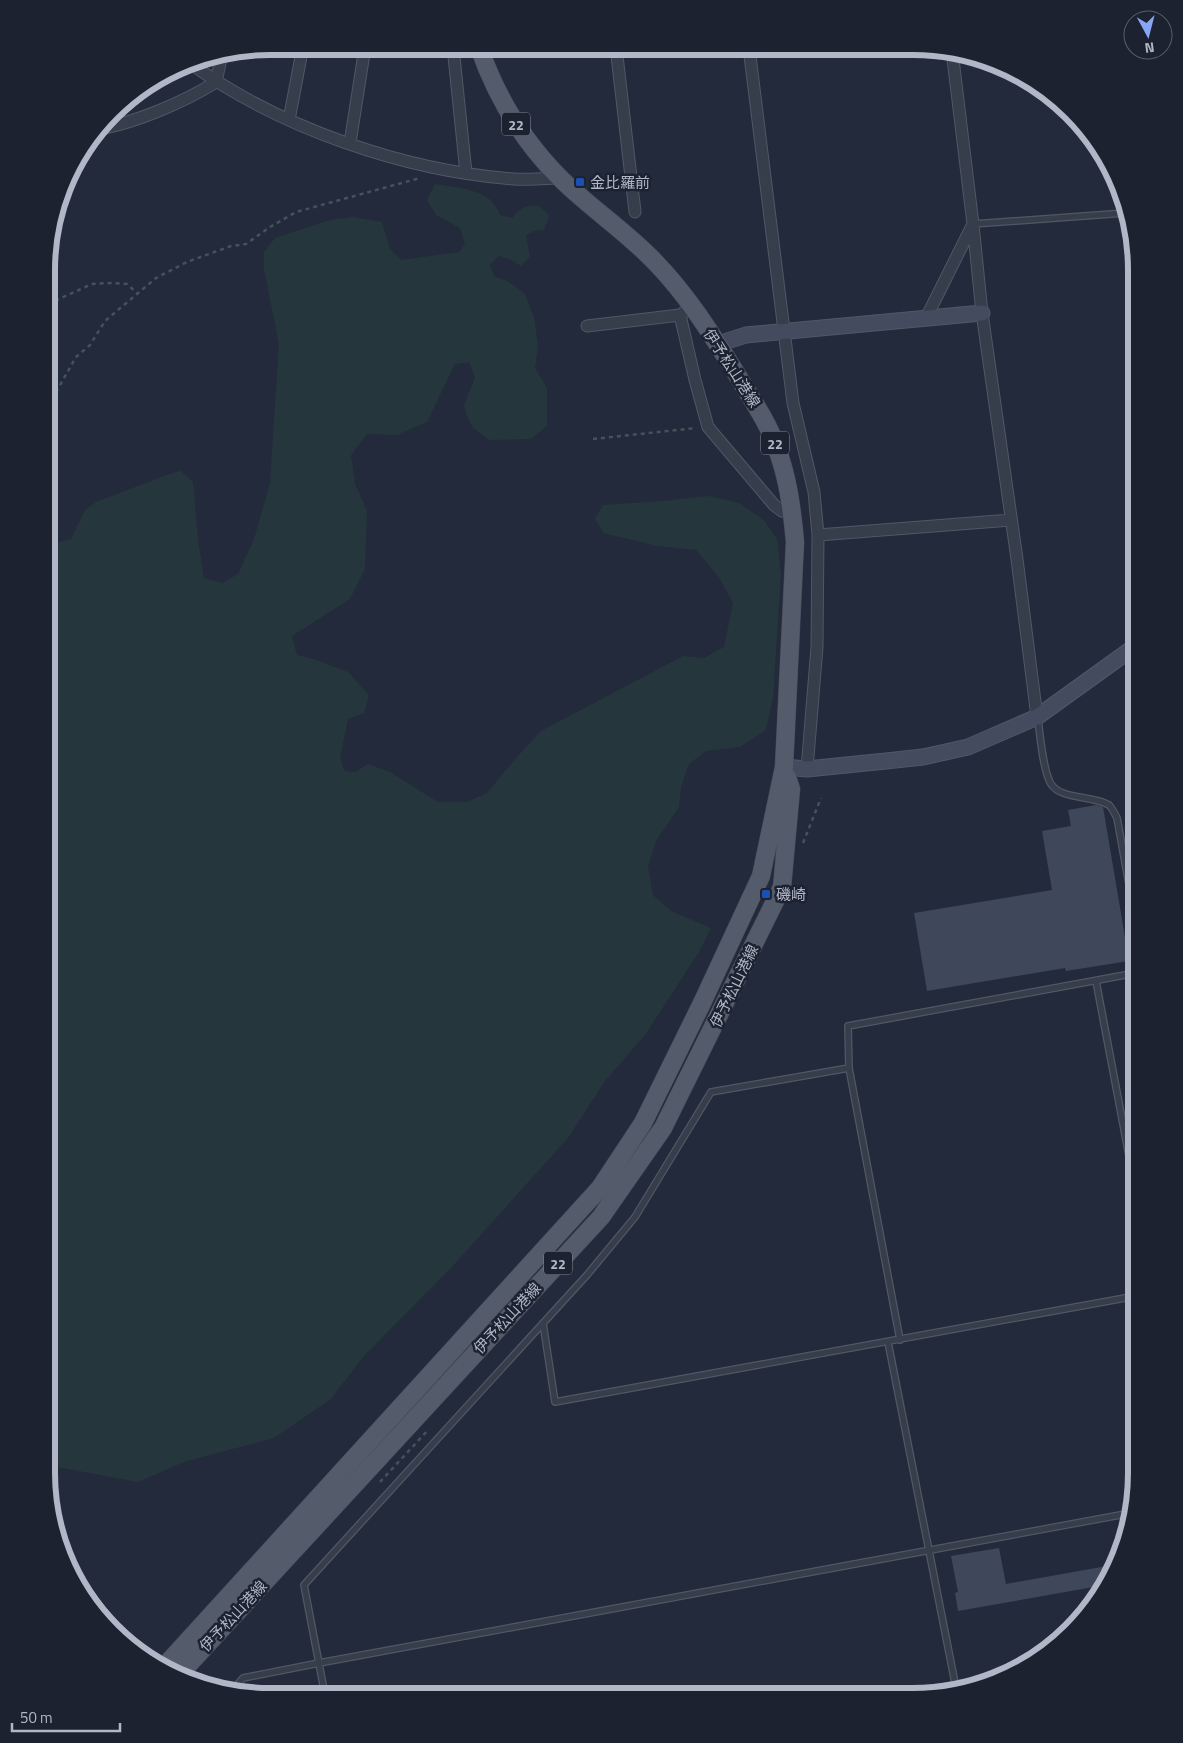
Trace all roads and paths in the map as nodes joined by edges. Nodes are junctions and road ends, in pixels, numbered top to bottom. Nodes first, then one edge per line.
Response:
1 (300, 55) edge
2 (364, 55) edge
3 (454, 55) edge
4 (482, 55) edge
5 (617, 55) edge
6 (750, 55) edge
7 (953, 59) edge
8 (221, 61) edge
9 (196, 68) edge
10 (216, 82) junction
11 (289, 120) junction
12 (109, 127) edge
13 (350, 143) junction
14 (439, 168) junction
15 (466, 173) junction
16 (560, 178) junction
17 (635, 212) dead end
18 (1121, 213) edge
19 (973, 224) junction
20 (138, 293) junction
21 (55, 301) edge
22 (686, 311) junction
23 (982, 313) junction
24 (926, 318) junction
25 (587, 326) dead end
26 (783, 331) junction
27 (719, 347) junction
28 (55, 394) edge
29 (708, 427) junction
30 (593, 439) dead end
31 (793, 514) junction
32 (1012, 520) junction
33 (818, 535) junction
34 (1128, 651) edge
35 (1037, 717) junction
36 (784, 767) junction
37 (807, 769) junction
38 (1128, 879) edge
39 (1128, 975) edge
40 (1096, 981) junction
41 (849, 1068) junction
42 (1128, 1151) edge
43 (1128, 1297) edge
44 (543, 1323) junction
45 (900, 1340) junction
46 (888, 1342) junction
47 (1124, 1514) edge
48 (928, 1550) junction
49 (168, 1662) edge
50 (318, 1663) junction
51 (183, 1670) edge
52 (956, 1684) edge
53 (237, 1685) edge
54 (323, 1688) edge

1 - 11 street
2 - 13 street
3 - 15 street
4 - 16 main road, 伊予松山港線 / 22
5 - 17 street
6 - 26 street
7 - 19 street
8 - 10 street
9 - 10 street
10 - 11 street
10 - 12 street
11 - 13 street
13 - 14 street
14 - 15 street
14 - 20 path
15 - 16 street
16 - 22 main road, 伊予松山港線 / 22
18 - 19 lane
19 - 23 street
19 - 24 street
20 - 21 path
20 - 28 path
22 - 25 street
22 - 27 main road, 伊予松山港線 / 22
22 - 29 street
23 - 24 street
23 - 32 street
24 - 26 street
26 - 27 street
26 - 33 street
27 - 31 main road, 伊予松山港線 / 22
29 - 30 path
29 - 31 street
31 - 36 main road, 伊予松山港線 / 22
32 - 33 street
32 - 35 street
33 - 37 street
34 - 35 street
35 - 37 street
35 - 38 lane
36 - 37 street
36 - 49 main road, 伊予松山港線 / 22
36 - 51 main road, 伊予松山港線 / 22
39 - 40 lane
40 - 41 lane
40 - 42 lane
41 - 44 lane
41 - 45 lane
43 - 45 lane
44 - 46 lane
44 - 50 lane
45 - 46 lane
46 - 48 lane
47 - 48 lane
48 - 50 lane
48 - 52 lane
50 - 53 lane
50 - 54 lane

